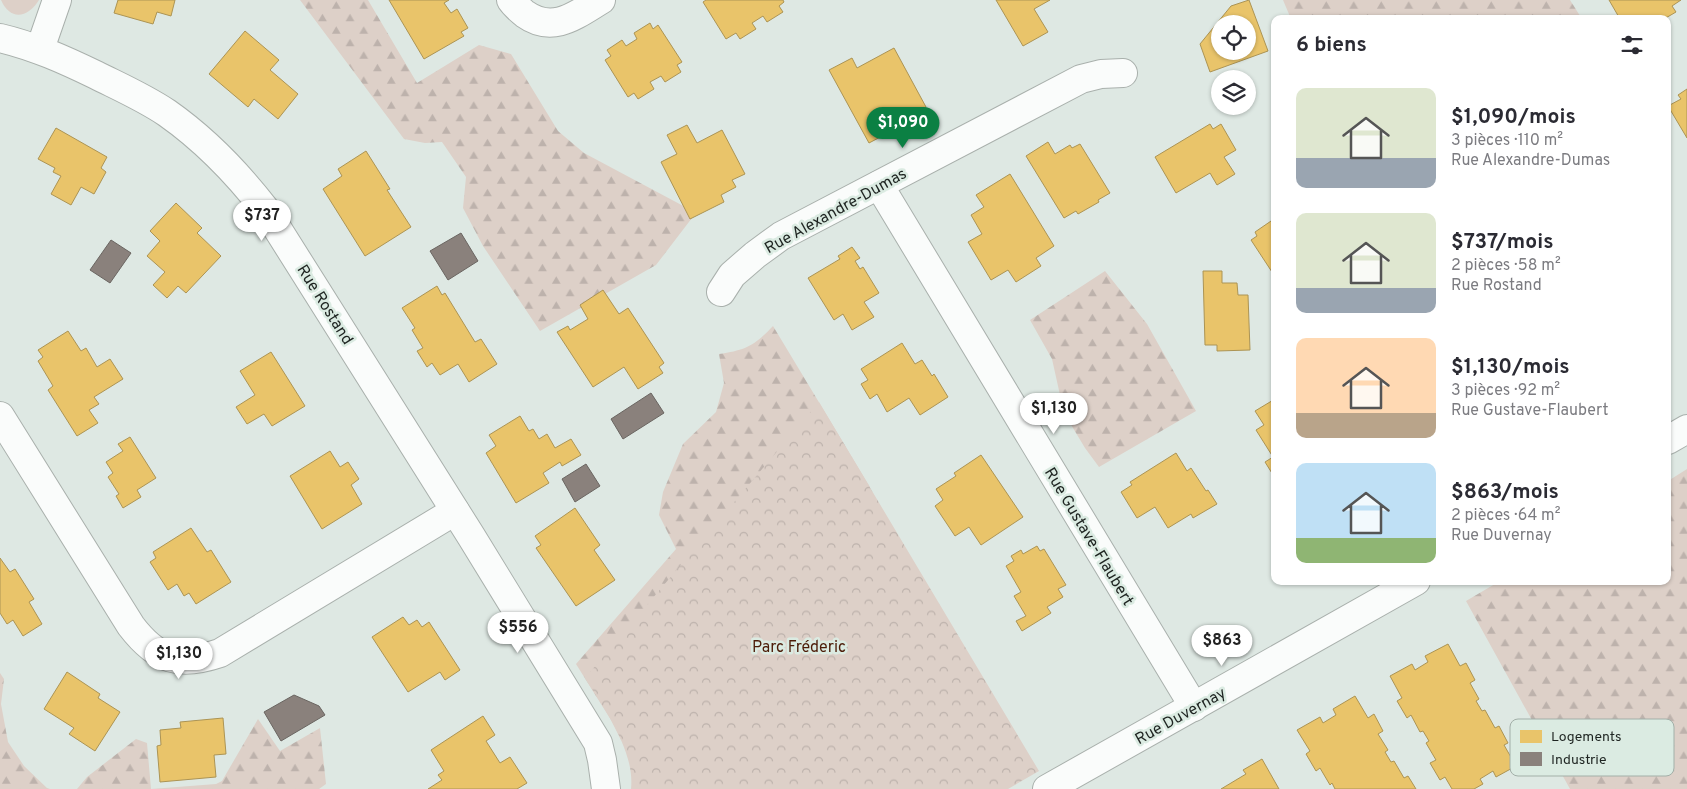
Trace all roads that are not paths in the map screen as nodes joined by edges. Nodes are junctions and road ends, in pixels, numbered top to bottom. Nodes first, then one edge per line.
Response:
1 (57, 0) edge
2 (601, 0) edge
3 (513, 3) edge
4 (0, 38) edge
5 (40, 49) junction
6 (1123, 73) dead end
7 (879, 185) junction
8 (721, 292) dead end
9 (0, 416) edge
10 (1687, 429) edge
11 (1671, 438) edge
12 (455, 510) junction
13 (1409, 585) edge
14 (1194, 707) junction
15 (606, 789) edge
16 (1047, 789) edge

1 - 5 street
2 - 3 street
4 - 5 street, Rue Rostand
5 - 12 street, Rue Rostand
6 - 7 street, Rue Alexandre-Dumas
7 - 8 street, Rue Alexandre-Dumas
7 - 14 street, Rue Gustave-Flaubert
9 - 12 street
10 - 11 street
12 - 15 street, Rue Rostand
13 - 14 street, Rue Duvernay
14 - 16 street, Rue Duvernay

